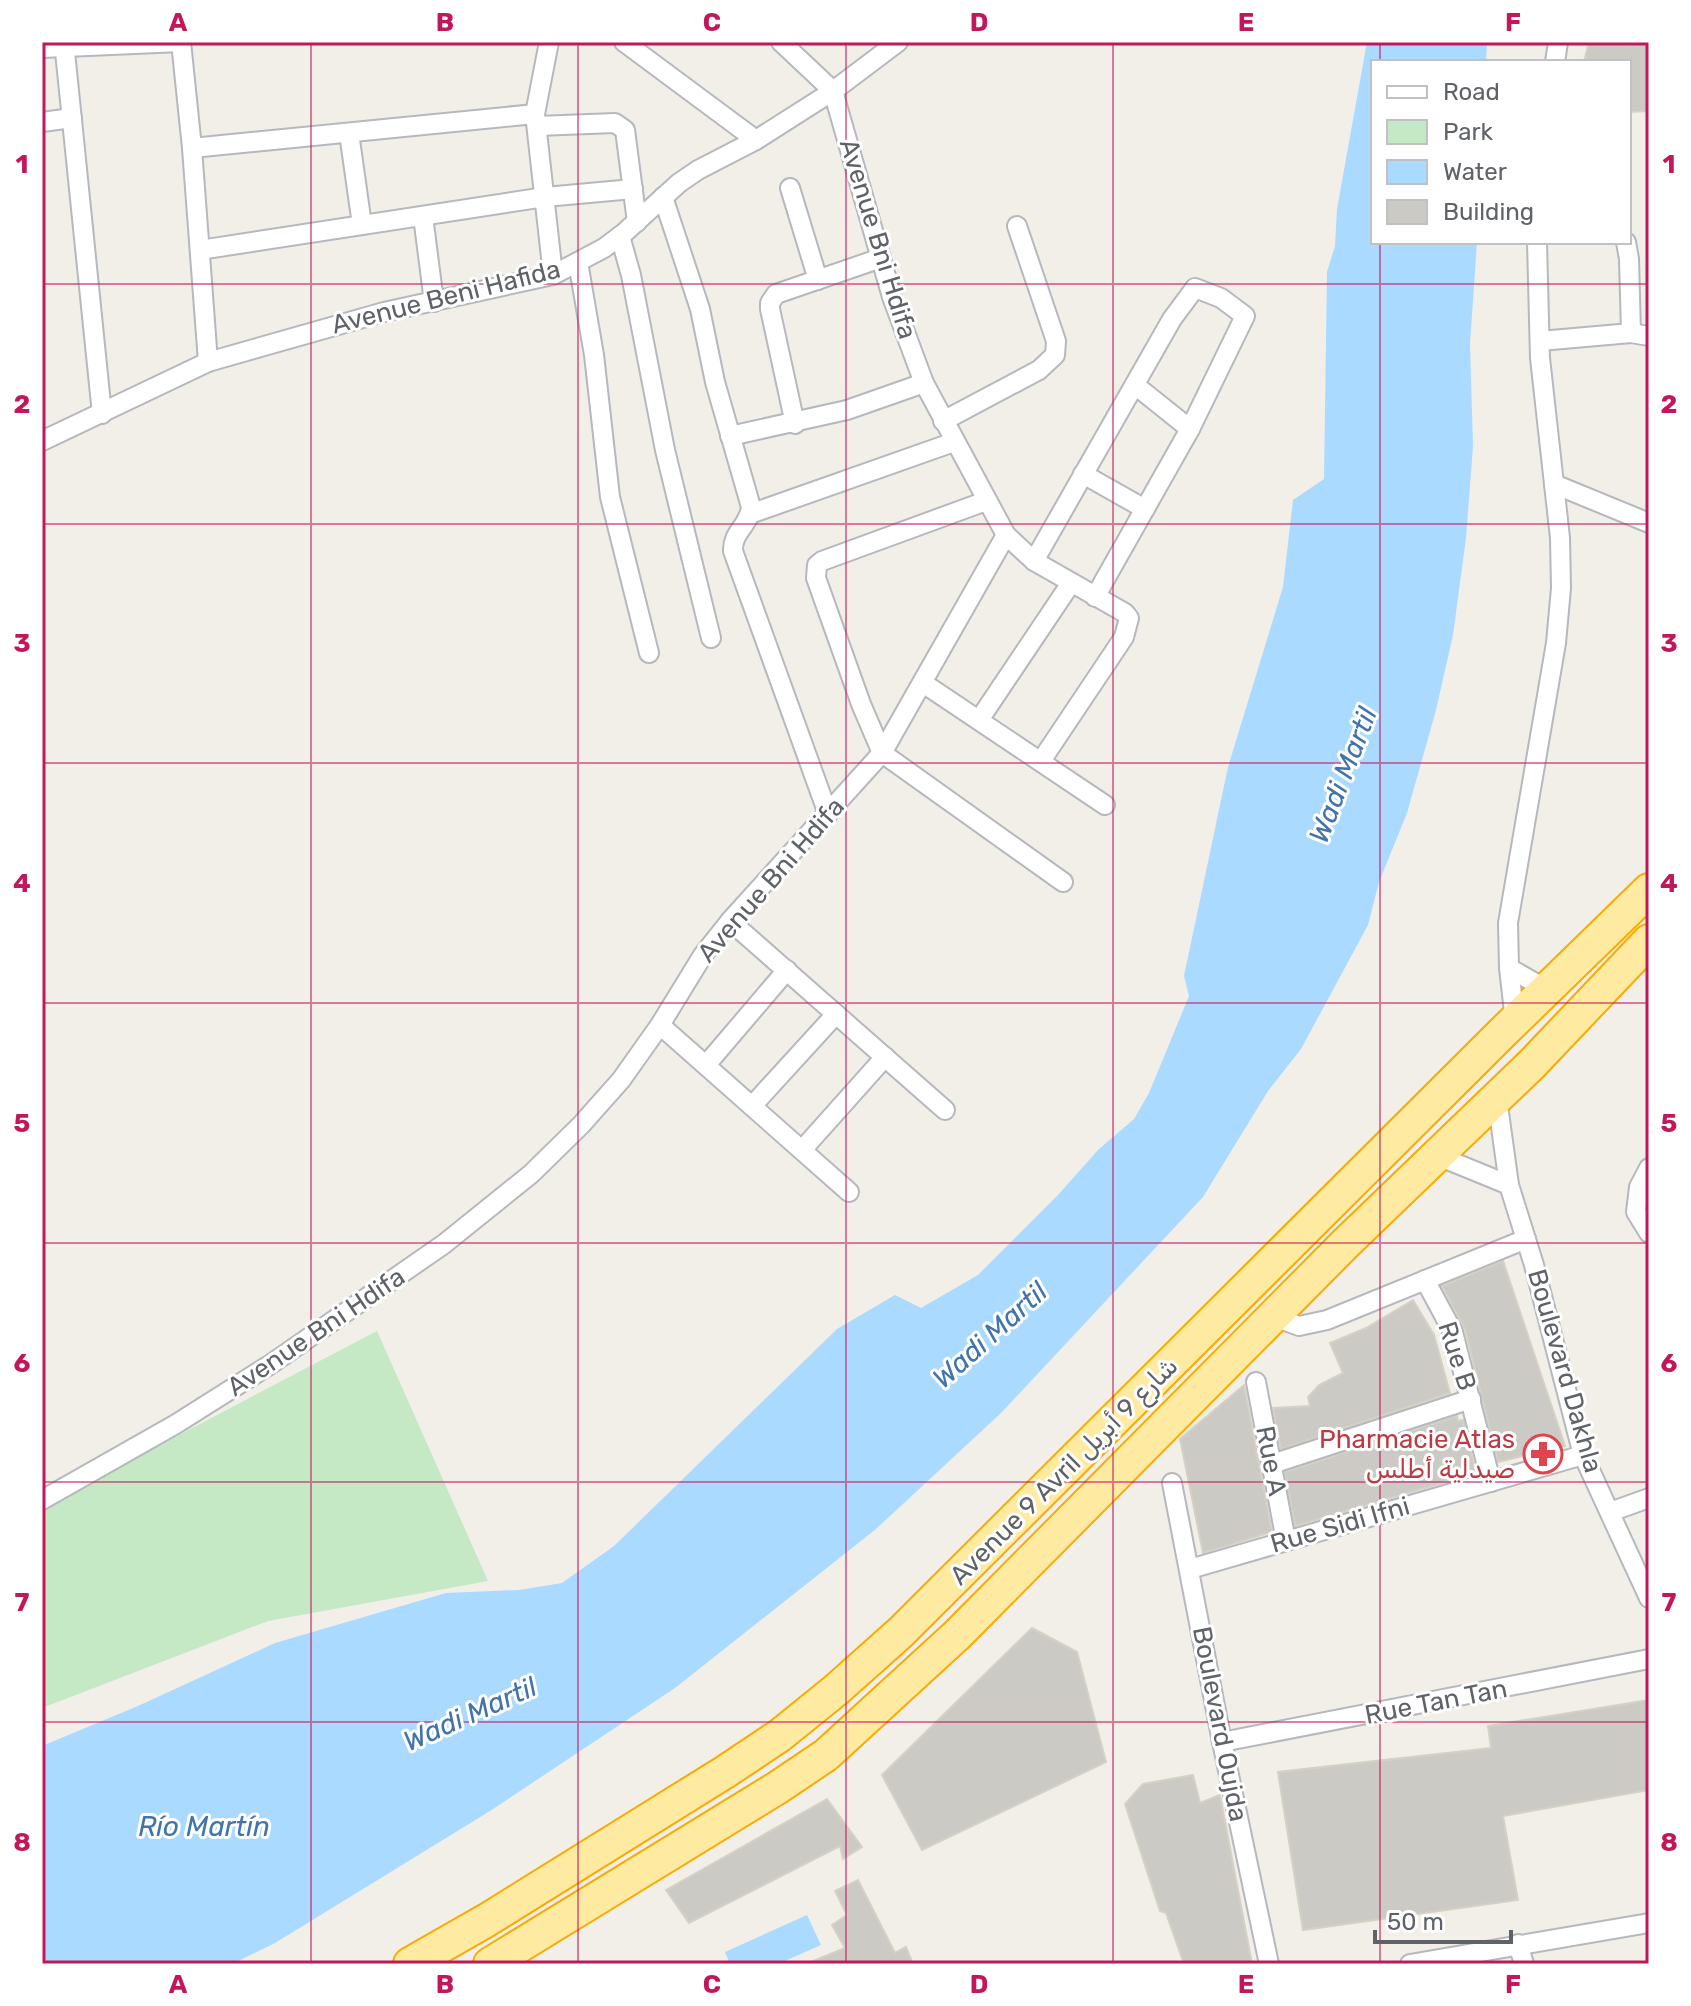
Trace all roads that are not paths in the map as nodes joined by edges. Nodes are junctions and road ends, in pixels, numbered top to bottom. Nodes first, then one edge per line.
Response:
1 (181, 42) edge
2 (549, 42) edge
3 (624, 42) edge
4 (781, 42) edge
5 (898, 42) edge
6 (64, 44) edge
7 (42, 48) edge
8 (833, 91) junction
9 (72, 118) junction
10 (536, 120) junction
11 (42, 122) edge
12 (349, 133) junction
13 (756, 140) junction
14 (192, 148) junction
15 (790, 188) dead end
16 (633, 189) junction
17 (545, 197) junction
18 (663, 197) junction
19 (423, 216) junction
20 (637, 222) junction
21 (362, 225) junction
22 (1017, 226) dead end
23 (620, 236) junction
24 (1537, 244) edge
25 (200, 250) junction
26 (1627, 250) edge
27 (1649, 257) edge
28 (881, 258) junction
29 (578, 262) junction
30 (553, 275) junction
31 (818, 280) junction
32 (434, 302) junction
33 (1640, 334) edge
34 (1540, 341) junction
35 (208, 362) junction
36 (924, 383) junction
37 (1135, 385) junction
38 (102, 414) junction
39 (943, 421) junction
40 (795, 424) junction
41 (1190, 429) junction
42 (730, 436) junction
43 (42, 441) edge
44 (954, 442) junction
45 (1083, 474) junction
46 (1554, 484) junction
47 (986, 501) junction
48 (1145, 509) junction
49 (750, 514) junction
50 (1649, 523) edge
51 (1006, 535) junction
52 (1034, 561) junction
53 (1071, 583) junction
54 (1095, 597) junction
55 (711, 638) dead end
56 (649, 653) dead end
57 (923, 683) junction
58 (979, 720) junction
59 (882, 753) junction
60 (1041, 761) junction
61 (1105, 805) dead end
62 (828, 814) junction
63 (1063, 882) dead end
64 (1649, 890) edge
65 (730, 921) junction
66 (1649, 941) edge
67 (1509, 968) junction
68 (787, 970) junction
69 (1546, 989) junction
70 (836, 1014) junction
71 (1515, 1021) junction
72 (660, 1025) junction
73 (885, 1057) junction
74 (706, 1065) junction
75 (1497, 1098) junction
76 (752, 1106) junction
77 (945, 1110) dead end
78 (802, 1150) junction
79 (1438, 1156) junction
80 (1649, 1168) edge
81 (1509, 1185) junction
82 (849, 1192) dead end
83 (1649, 1233) edge
84 (1526, 1239) junction
85 (1425, 1280) junction
86 (1274, 1317) junction
87 (1256, 1382) dead end
88 (1471, 1399) junction
89 (1583, 1455) junction
90 (1272, 1464) junction
91 (1491, 1482) junction
92 (1172, 1483) dead end
93 (1649, 1498) edge
94 (42, 1500) edge
95 (1610, 1512) junction
96 (1286, 1541) junction
97 (1190, 1569) junction
98 (1649, 1598) edge
99 (1649, 1659) edge
100 (1222, 1742) junction
101 (1649, 1923) edge
102 (1518, 1944) junction
103 (410, 1964) edge
104 (490, 1964) edge
105 (1269, 1964) edge
106 (1410, 1964) edge
107 (1524, 1964) edge

1 - 6 street
1 - 14 street
2 - 10 street
3 - 13 street
4 - 8 street
5 - 8 street, Avenue Beni Hafida
6 - 7 street
6 - 9 street
8 - 13 street, Avenue Beni Hafida
8 - 28 street, Avenue Bni Hdifa
9 - 11 street
9 - 38 street
10 - 12 street
10 - 16 street
10 - 17 street
12 - 14 street
12 - 21 street
13 - 18 street, Avenue Beni Hafida
14 - 25 street
15 - 31 street
16 - 17 street
16 - 20 street
17 - 19 street
17 - 30 street
18 - 20 street, Avenue Beni Hafida
18 - 42 street
19 - 21 street
19 - 32 street
20 - 23 street, Avenue Beni Hafida
21 - 25 street
22 - 39 street
23 - 29 street, Avenue Beni Hafida
23 - 55 street
24 - 34 street
25 - 35 street
26 - 27 street
26 - 33 street
28 - 31 street
28 - 36 street, Avenue Bni Hdifa
29 - 30 street, Avenue Beni Hafida
29 - 56 street
30 - 32 street, Avenue Beni Hafida
31 - 40 street
32 - 35 street, Avenue Beni Hafida
33 - 34 street
34 - 46 street
35 - 38 street, Avenue Beni Hafida
36 - 39 street, Avenue Bni Hdifa
36 - 40 street
37 - 41 street
37 - 41 street
37 - 45 street
38 - 43 street, Avenue Beni Hafida
39 - 44 street, Avenue Bni Hdifa
40 - 42 street
41 - 48 street
42 - 49 street
44 - 47 street, Avenue Bni Hdifa
44 - 49 street
45 - 48 street
45 - 52 street
46 - 50 street
46 - 67 street
47 - 51 street, Avenue Bni Hdifa
47 - 59 street
48 - 54 street
49 - 62 street
51 - 52 street
51 - 57 street, Avenue Bni Hdifa
52 - 53 street
53 - 54 street
53 - 58 street
54 - 60 street
57 - 58 street
57 - 59 street, Avenue Bni Hdifa
58 - 60 street
59 - 62 street, Avenue Bni Hdifa
59 - 63 street
60 - 61 street
62 - 65 street, Avenue Bni Hdifa
64 - 69 highway, Avenue 9 Avril شارع 9 أبريل
65 - 68 street
65 - 72 street, Avenue Bni Hdifa
66 - 75 highway, Avenue 9 Avril شارع 9 أبريل
67 - 69 street
67 - 71 street
68 - 70 street
68 - 74 street
69 - 71 highway, Avenue 9 Avril شارع 9 أبريل
70 - 73 street
70 - 76 street
71 - 103 highway, Avenue 9 Avril شارع 9 أبريل
72 - 74 street
72 - 94 street, Avenue Bni Hdifa
73 - 77 street
73 - 78 street
74 - 76 street
75 - 79 highway, Avenue 9 Avril شارع 9 أبريل
75 - 81 street, Boulevard Dakhla
76 - 78 street
78 - 82 street
79 - 81 street
79 - 86 highway, Avenue 9 Avril شارع 9 أبريل
80 - 83 street
81 - 84 street, Boulevard Dakhla
84 - 85 street
84 - 89 street, Boulevard Dakhla
85 - 86 street
85 - 88 street, Rue B
86 - 104 highway, Avenue 9 Avril شارع 9 أبريل
87 - 90 street, Rue A
88 - 90 street
88 - 91 street, Rue B
89 - 91 street, Rue Sidi Ifni
89 - 95 street, Boulevard Dakhla
90 - 96 street, Rue A
91 - 96 street, Rue Sidi Ifni
92 - 97 street, Boulevard Oujda
93 - 95 street
95 - 98 street, Boulevard Dakhla
96 - 97 street, Rue Sidi Ifni
97 - 100 street, Boulevard Oujda
99 - 100 street, Rue Tan Tan
100 - 105 street, Boulevard Oujda
101 - 102 street
102 - 106 street
102 - 107 street

